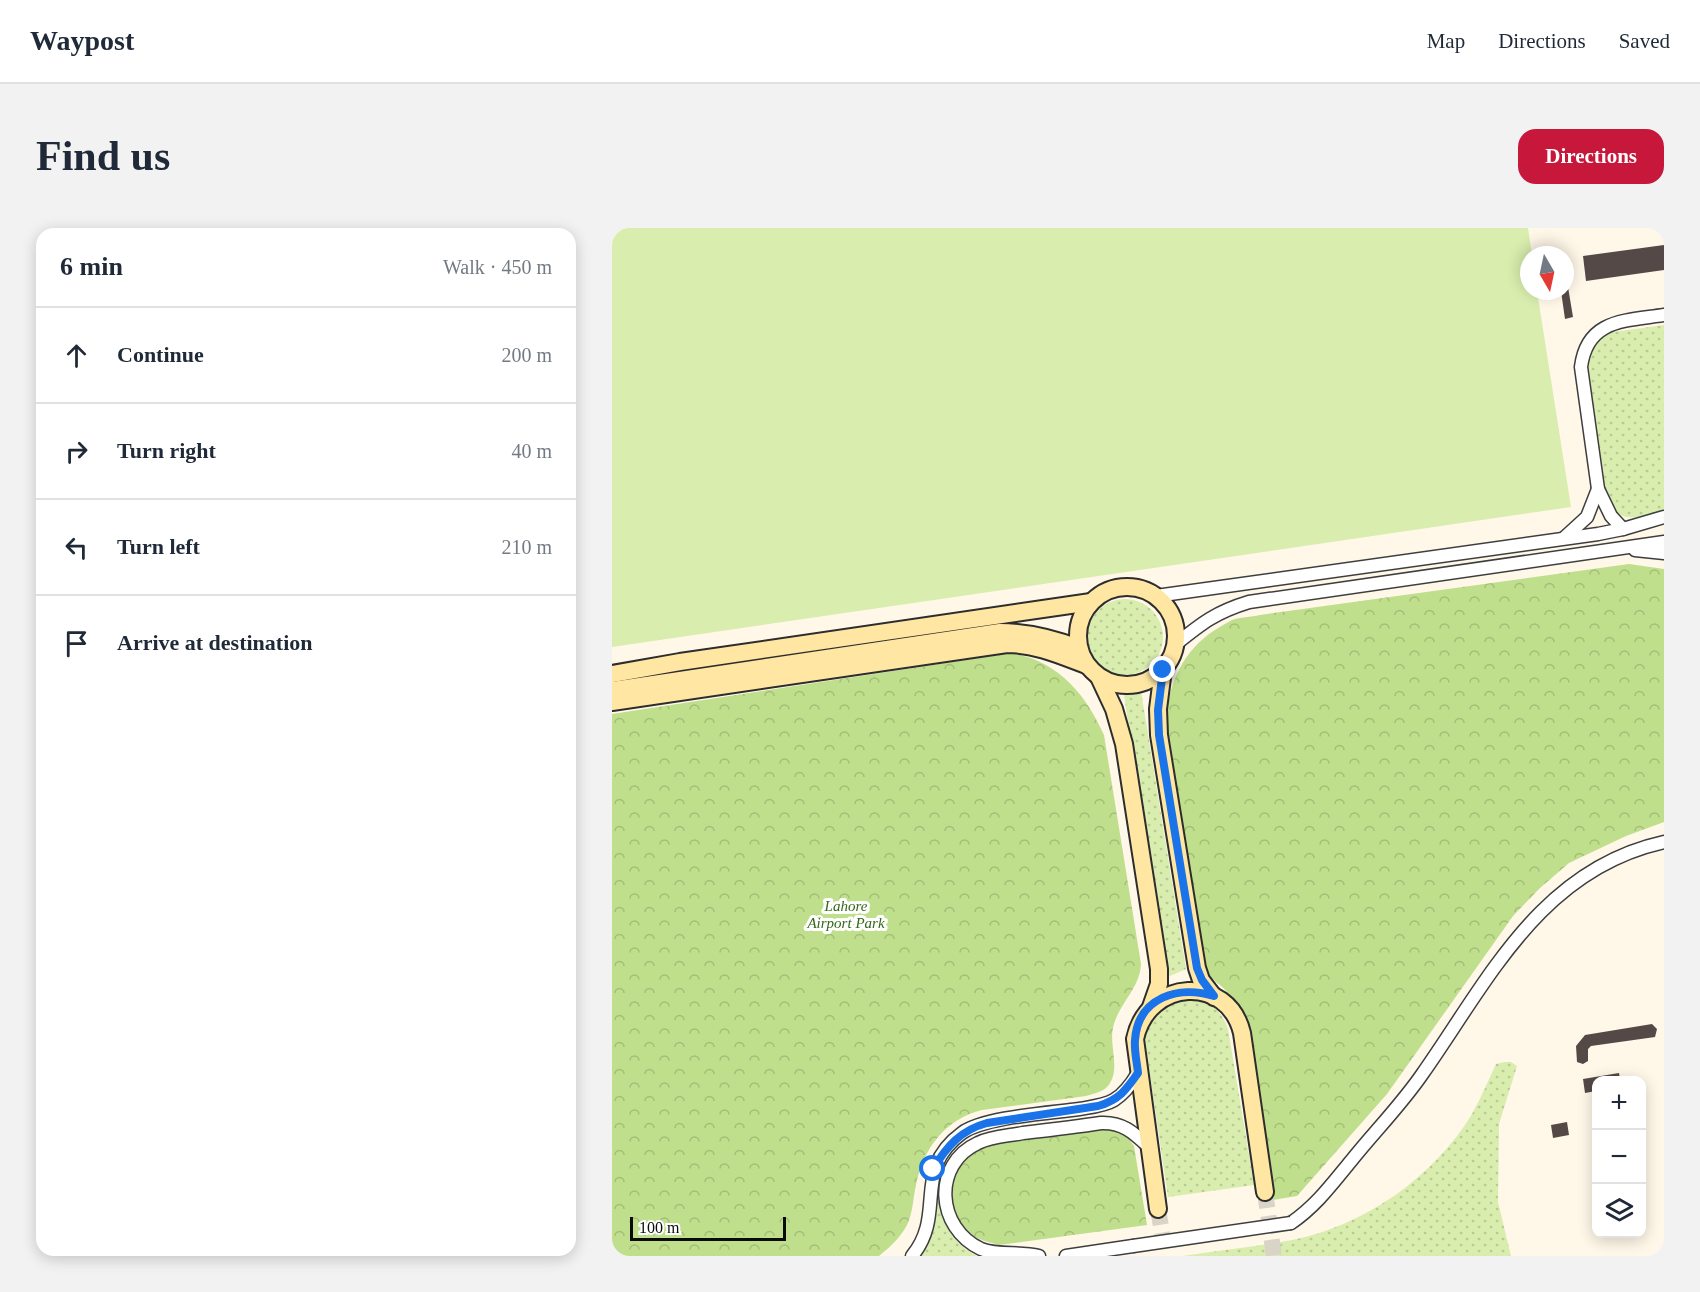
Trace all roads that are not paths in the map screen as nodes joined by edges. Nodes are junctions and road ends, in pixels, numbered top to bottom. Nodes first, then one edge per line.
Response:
1 (1664, 315) edge
2 (1598, 489) junction
3 (1664, 517) edge
4 (1623, 529) junction
5 (1564, 538) junction
6 (1664, 542) edge
7 (1601, 550) junction
8 (1664, 553) edge
9 (1156, 596) junction
10 (1090, 602) junction
11 (1176, 644) junction
12 (1078, 648) junction
13 (1086, 665) junction
14 (1163, 670) junction
15 (612, 674) edge
16 (1099, 677) junction
17 (612, 690) edge
18 (612, 702) edge
19 (1664, 843) edge
20 (1214, 996) junction
21 (1150, 1006) junction
22 (1138, 1073) junction
23 (1149, 1147) junction
24 (1265, 1192) tunnel mouth
25 (1158, 1209) tunnel mouth
26 (912, 1256) edge
27 (1039, 1256) edge
28 (1066, 1256) edge

1 - 2 street
2 - 4 street
2 - 5 street
3 - 4 street
4 - 5 street
5 - 9 street
6 - 7 street
7 - 8 street
7 - 11 street
9 - 10 street
9 - 11 street
10 - 12 street
10 - 15 street
11 - 14 street
12 - 13 street
12 - 17 street
13 - 16 street
13 - 18 street
14 - 16 street
14 - 20 street
16 - 21 street
19 - 28 street, bridge
20 - 21 street
20 - 24 street
21 - 22 street
22 - 23 street
22 - 26 street
23 - 25 street
23 - 27 street

